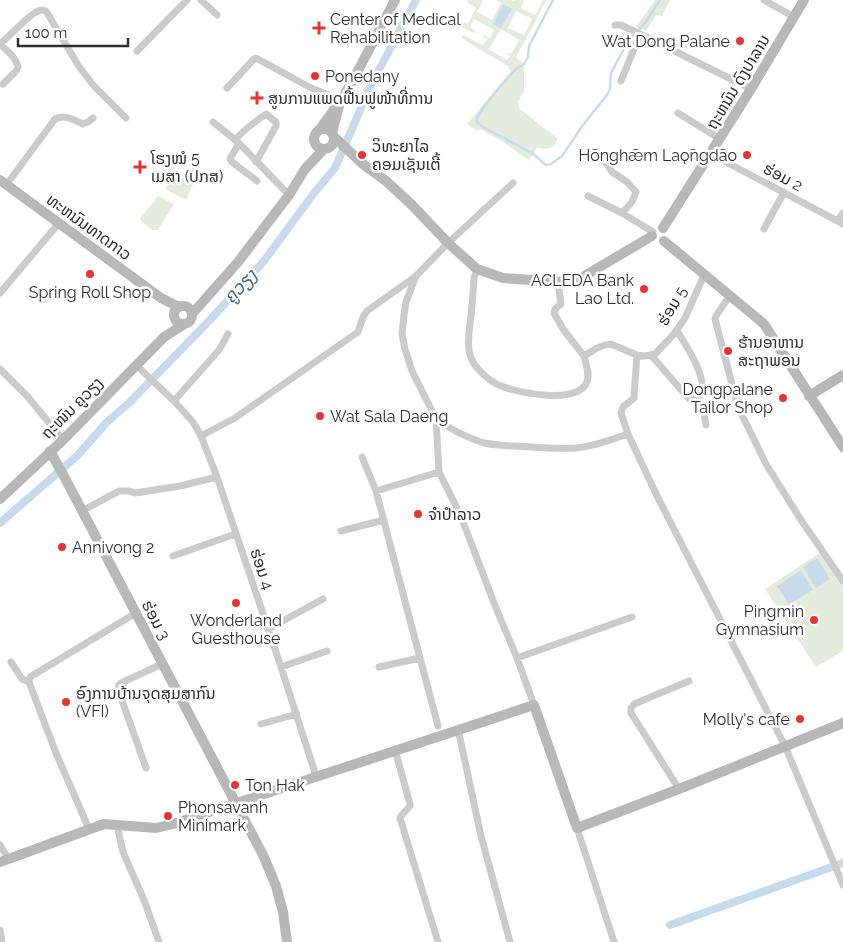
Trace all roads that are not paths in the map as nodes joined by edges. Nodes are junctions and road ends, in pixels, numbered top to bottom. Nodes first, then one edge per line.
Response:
1 (187, 0) edge
2 (201, 0) edge
3 (395, 0) edge
4 (764, 0) edge
5 (804, 0) edge
6 (217, 15) dead end
7 (794, 17) junction
8 (615, 25) dead end
9 (644, 36) junction
10 (0, 44) edge
11 (137, 51) dead end
12 (621, 81) dead end
13 (3, 84) dead end
14 (227, 88) dead end
15 (751, 89) junction
16 (341, 100) junction
17 (678, 113) dead end
18 (93, 118) dead end
19 (126, 118) dead end
20 (213, 122) dead end
21 (320, 129) junction
22 (313, 139) junction
23 (720, 139) junction
24 (237, 141) junction
25 (332, 143) junction
26 (711, 154) junction
27 (605, 161) dead end
28 (256, 162) junction
29 (305, 169) junction
30 (257, 181) dead end
31 (3, 182) edge
32 (513, 183) dead end
33 (784, 192) junction
34 (289, 195) junction
35 (588, 196) dead end
36 (622, 213) junction
37 (843, 213) edge
38 (840, 222) edge
39 (59, 223) junction
40 (663, 228) junction
41 (764, 229) dead end
42 (652, 234) junction
43 (664, 241) junction
44 (448, 243) junction
45 (477, 269) junction
46 (704, 275) junction
47 (416, 276) junction
48 (558, 282) junction
49 (212, 291) junction
50 (0, 293) edge
51 (730, 296) junction
52 (177, 311) junction
53 (192, 314) junction
54 (183, 324) junction
55 (677, 330) junction
56 (228, 334) dead end
57 (164, 337) junction
58 (637, 355) junction
59 (651, 355) junction
60 (584, 356) junction
61 (139, 367) junction
62 (0, 369) edge
63 (843, 375) edge
64 (809, 396) junction
65 (698, 397) junction
66 (174, 401) junction
67 (436, 419) junction
68 (706, 425) dead end
69 (628, 434) junction
70 (201, 436) junction
71 (63, 440) junction
72 (843, 447) edge
73 (52, 455) junction
74 (362, 457) dead end
75 (438, 472) junction
76 (217, 477) junction
77 (376, 491) junction
78 (0, 499) edge
79 (82, 510) junction
80 (384, 520) junction
81 (341, 531) dead end
82 (235, 534) junction
83 (172, 556) dead end
84 (843, 581) edge
85 (323, 599) dead end
86 (136, 614) junction
87 (632, 617) dead end
88 (268, 629) junction
89 (327, 651) dead end
90 (420, 658) junction
91 (517, 658) junction
92 (12, 662) dead end
93 (162, 664) junction
94 (379, 667) dead end
95 (281, 668) junction
96 (688, 681) dead end
97 (29, 682) junction
98 (534, 705) junction
99 (297, 714) junction
100 (843, 722) edge
101 (261, 724) dead end
102 (438, 726) dead end
103 (458, 730) junction
104 (785, 746) junction
105 (395, 750) junction
106 (146, 768) dead end
107 (316, 776) junction
108 (679, 789) junction
109 (235, 803) junction
110 (117, 825) junction
111 (577, 828) junction
112 (89, 829) junction
113 (0, 844) edge
114 (4, 860) edge
115 (843, 885) edge
116 (0, 930) edge
117 (2, 942) edge
118 (159, 942) edge
119 (287, 942) edge
120 (438, 942) edge
121 (510, 942) edge
122 (614, 942) edge

1 - 11 street
2 - 6 street
3 - 16 street
4 - 7 street
5 - 7 street, ຖະຫນົນ ດົງປາລານ
7 - 15 street, ຖະຫນົນ ດົງປາລານ
8 - 9 street
9 - 12 street
9 - 15 street
10 - 13 street
10 - 19 street
14 - 16 street
15 - 23 street, ຖະຫນົນ ດົງປາລານ
16 - 21 street
16 - 25 street
17 - 23 street
18 - 31 street
20 - 24 street
21 - 22 street
21 - 25 street
22 - 25 street
22 - 29 street
23 - 26 street, ຖະຫນົນ ດົງປາລານ
24 - 28 street
24 - 28 street
24 - 30 street
25 - 29 street
25 - 44 street
26 - 33 street, ຮ່ອມ 2
26 - 40 street, ຖະຫນົນ ດົງປາລານ
27 - 36 street
28 - 34 street
29 - 34 street
31 - 39 street, ທະຫນົນທາດກາວ
32 - 44 street
33 - 38 street, ຮ່ອມ 2
33 - 41 street
34 - 49 street
35 - 36 street
36 - 42 street
37 - 38 street
39 - 50 street
39 - 52 street, ທະຫນົນທາດກາວ
40 - 42 street
40 - 43 street
42 - 43 street
42 - 48 street
43 - 46 street
44 - 45 street
44 - 47 street
45 - 48 street
45 - 60 street
46 - 51 street
46 - 55 street, ຮ່ອມ 5
47 - 67 street
47 - 70 street
48 - 60 street
49 - 52 street
49 - 53 street
51 - 64 street
51 - 84 street
52 - 53 street
52 - 54 street
52 - 57 street, ຖະໜົນ ຄູວຽງ
53 - 54 street
54 - 57 street, ຖະໜົນ ຄູວຽງ
55 - 59 street, ຮ່ອມ 5
55 - 65 street
56 - 66 street
57 - 61 street, ຖະໜົນ ຄູວຽງ
58 - 59 street
58 - 60 street
58 - 69 street
59 - 65 street
61 - 66 street, ຮ່ອມ 4
61 - 71 street, ຖະໜົນ ຄູວຽງ
62 - 71 street
63 - 64 street
64 - 72 street
65 - 68 street
66 - 70 street, ຮ່ອມ 4
67 - 69 street
67 - 75 street
69 - 104 street
70 - 76 street, ຮ່ອມ 4
71 - 73 street, ຖະໜົນ ຄູວຽງ
73 - 78 street, ຖະໜົນ ຄູວຽງ
73 - 79 street, ຮ່ອມ 3
74 - 77 street
75 - 77 street
75 - 91 street
76 - 79 street
76 - 82 street, ຮ່ອມ 4
77 - 80 street
79 - 86 street, ຮ່ອມ 3
80 - 81 street
80 - 90 street
82 - 83 street
82 - 88 street, ຮ່ອມ 4
85 - 88 street
86 - 93 street, ຮ່ອມ 3
86 - 97 street
87 - 91 street
88 - 95 street, ຮ່ອມ 4
89 - 95 street
90 - 94 street
90 - 102 street
91 - 98 street
92 - 97 street
93 - 106 street
93 - 109 street, ຮ່ອມ 3
95 - 99 street, ຮ່ອມ 4
96 - 108 street
97 - 112 street
98 - 103 street
98 - 111 street
99 - 101 street
99 - 107 street, ຮ່ອມ 4
100 - 104 street
103 - 105 street
103 - 121 street
104 - 108 street
104 - 115 street
105 - 107 street
105 - 120 street
107 - 109 street
108 - 111 street
109 - 110 street
109 - 119 street, ຮ່ອມ 3
110 - 112 street
110 - 118 street
111 - 122 street
112 - 114 street
113 - 114 street
116 - 117 street

